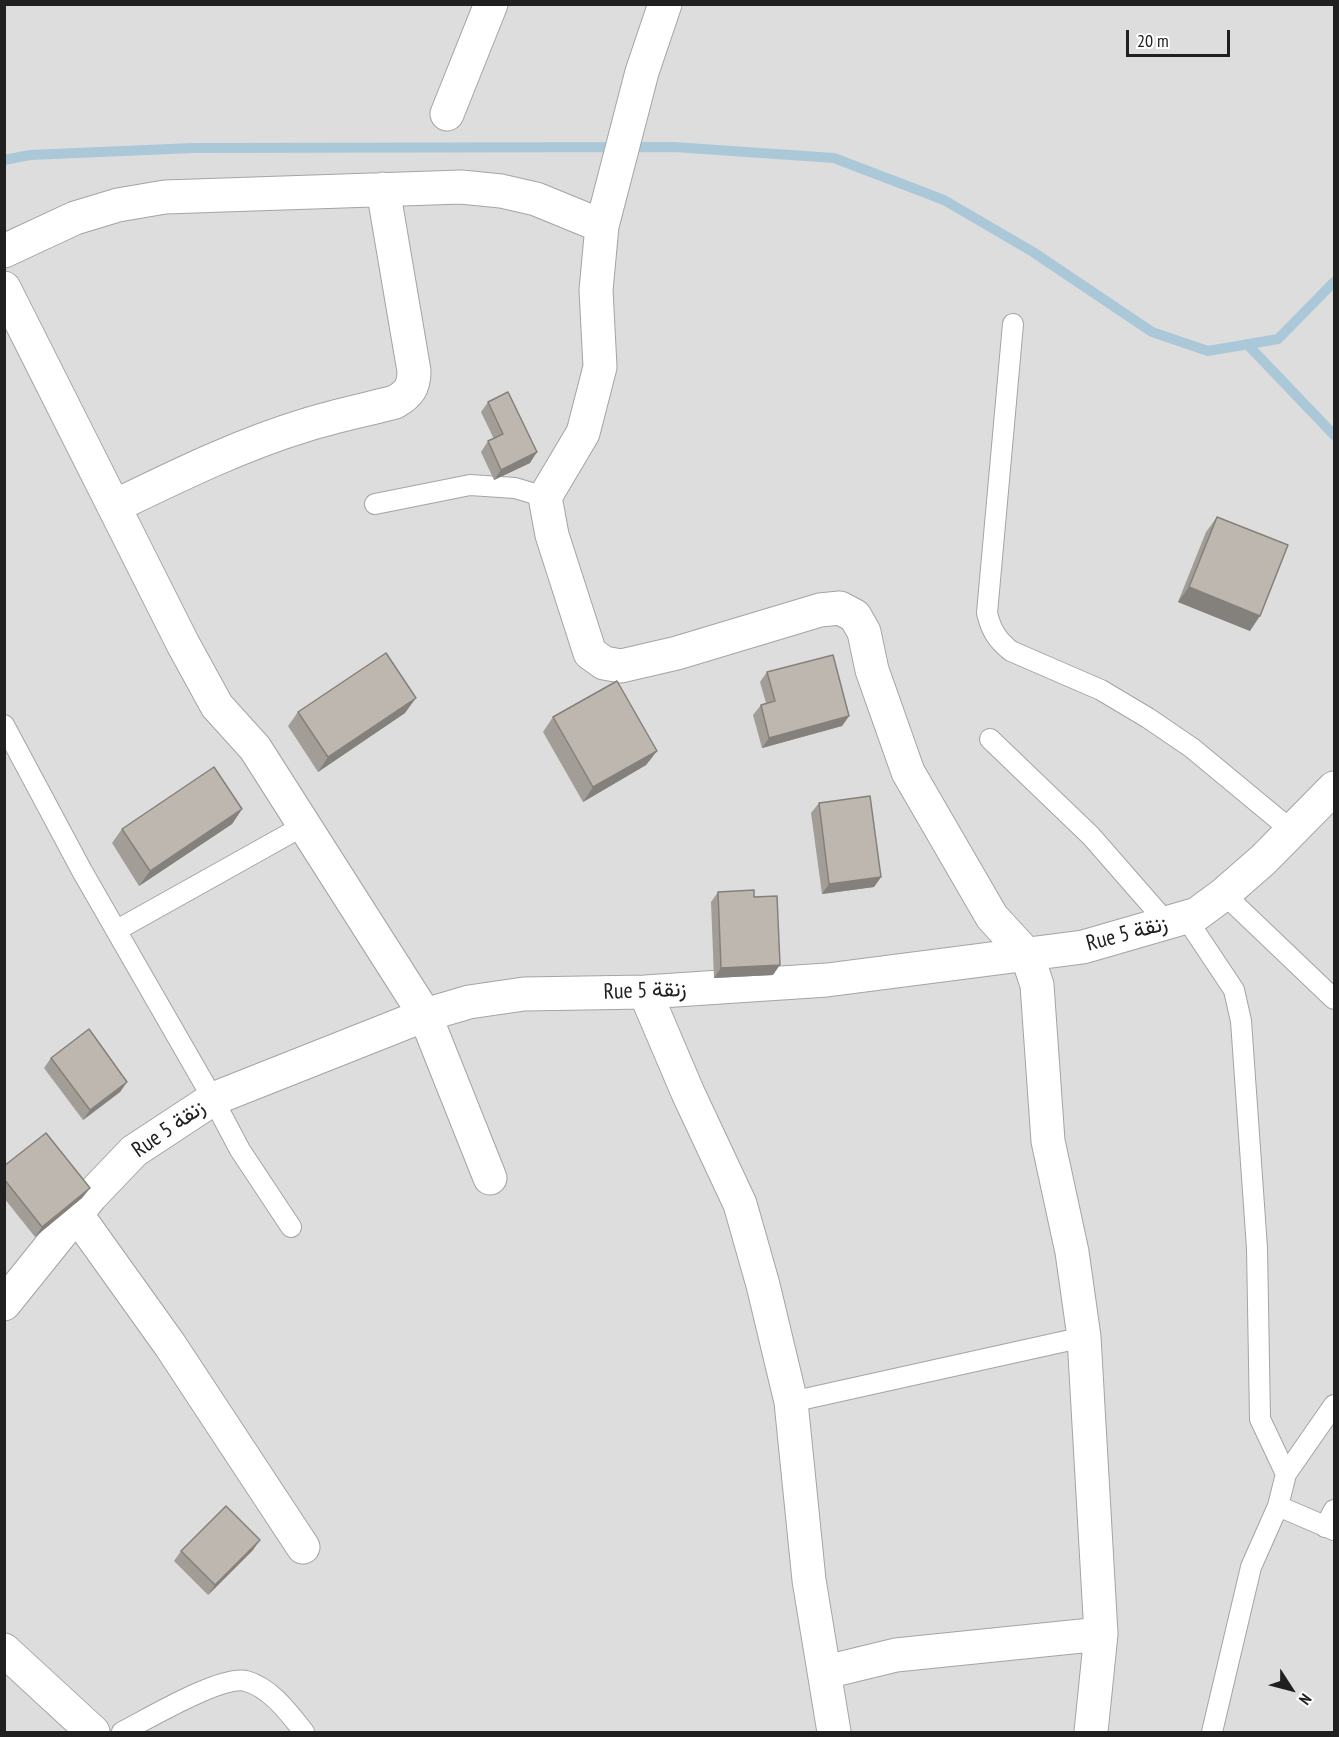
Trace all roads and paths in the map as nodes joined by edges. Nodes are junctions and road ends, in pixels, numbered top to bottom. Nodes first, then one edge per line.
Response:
1 (491, 4) edge
2 (665, 4) edge
3 (447, 114) dead end
4 (383, 189) junction
5 (604, 217) junction
6 (4, 251) edge
7 (4, 288) edge
8 (1013, 324) dead end
9 (545, 497) junction
10 (375, 504) dead end
11 (115, 506) junction
12 (4, 725) edge
13 (990, 739) dead end
14 (1335, 788) edge
15 (303, 826) junction
16 (1291, 830) junction
17 (1224, 894) junction
18 (1176, 920) junction
19 (117, 930) junction
20 (1027, 955) junction
21 (645, 992) junction
22 (1335, 999) edge
23 (425, 1015) junction
24 (213, 1099) junction
25 (490, 1178) dead end
26 (77, 1215) junction
27 (291, 1227) dead end
28 (4, 1304) edge
29 (1084, 1337) junction
30 (791, 1402) junction
31 (1335, 1405) edge
32 (1286, 1474) junction
33 (1278, 1506) junction
34 (1331, 1522) edge
35 (303, 1547) dead end
36 (1101, 1634) junction
37 (4, 1650) edge
38 (826, 1672) junction
39 (93, 1732) edge
40 (122, 1732) edge
41 (304, 1732) edge
42 (834, 1732) edge
43 (1091, 1732) edge
44 (1212, 1732) edge

1 - 3 street
2 - 5 street
4 - 5 street
4 - 6 street
4 - 11 street
5 - 9 street
7 - 11 street
8 - 16 lane
9 - 10 lane
9 - 20 street
11 - 15 street
12 - 19 lane
13 - 18 lane
14 - 16 street, Rue 5 زنقة
15 - 19 lane
15 - 23 street
16 - 17 street, Rue 5 زنقة
17 - 18 street, Rue 5 زنقة
17 - 22 lane
18 - 20 street, Rue 5 زنقة
18 - 32 lane
19 - 24 lane
20 - 21 street, Rue 5 زنقة
20 - 29 street
21 - 23 street, Rue 5 زنقة
21 - 30 street
23 - 24 street, Rue 5 زنقة
23 - 25 street
24 - 26 street, Rue 5 زنقة
24 - 27 lane
26 - 28 street, Rue 5 زنقة
26 - 35 street
29 - 30 lane
29 - 36 street
30 - 38 street
31 - 32 lane
32 - 33 lane
33 - 34 lane
33 - 44 lane
36 - 38 street
36 - 43 street
37 - 39 street
38 - 42 street
40 - 41 lane

